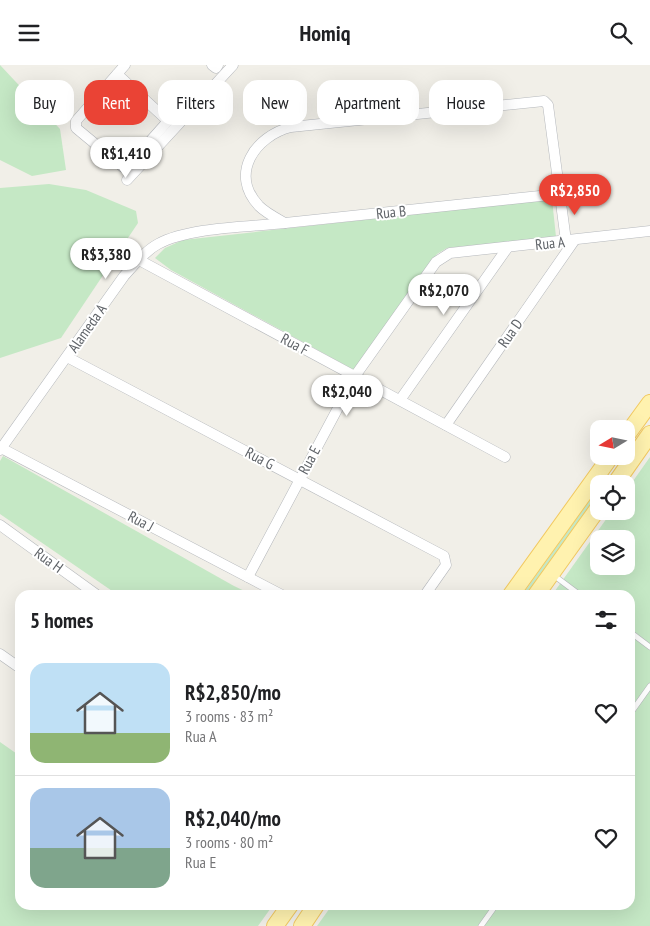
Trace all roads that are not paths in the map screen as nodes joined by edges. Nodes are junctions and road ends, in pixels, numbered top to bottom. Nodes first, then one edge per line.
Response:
1 (125, 65) edge
2 (212, 65) edge
3 (218, 65) edge
4 (234, 65) edge
5 (117, 74) junction
6 (127, 180) dead end
7 (559, 194) junction
8 (284, 223) junction
9 (650, 231) edge
10 (570, 241) junction
11 (508, 247) junction
12 (450, 253) joint
13 (138, 260) junction
14 (67, 357) junction
15 (355, 377) junction
16 (400, 400) junction
17 (650, 403) edge
18 (635, 424) edge
19 (446, 425) junction
20 (650, 434) edge
21 (1, 449) edge
22 (505, 457) dead end
23 (605, 465) edge
24 (621, 475) edge
25 (299, 479) junction
26 (590, 520) edge
27 (0, 525) edge
28 (551, 574) junction
29 (248, 577) junction
30 (91, 590) edge
31 (273, 590) edge
32 (428, 590) edge
33 (516, 590) edge
34 (540, 590) edge
35 (573, 590) edge
36 (635, 636) edge
37 (650, 647) edge
38 (0, 654) edge
39 (15, 664) edge
40 (650, 686) edge
41 (635, 707) edge
42 (286, 910) edge
43 (313, 910) edge
44 (492, 910) edge
45 (275, 926) edge
46 (302, 926) edge
47 (481, 926) edge

1 - 5 street
2 - 3 street
4 - 6 street
5 - 5 street
7 - 8 street, Rua B
7 - 8 street
7 - 10 street
8 - 13 street, Alameda A
9 - 10 street, Rua A
10 - 11 street, Rua A
10 - 19 street, Rua D
11 - 12 street, Rua A
11 - 16 street
12 - 15 street, Rua E
13 - 14 street, Alameda A
13 - 15 street, Rua F
14 - 21 street, Alameda A
14 - 25 street, Rua G
15 - 16 street, Rua F
15 - 25 street, Rua E
16 - 19 street, Rua F
17 - 18 main road
19 - 22 street, Rua F
20 - 24 main road
21 - 29 street, Rua J
23 - 33 main road
25 - 29 street, Rua E
25 - 32 street, Rua G
26 - 28 main road
27 - 30 street, Rua H
28 - 34 main road
28 - 35 lane
29 - 31 street, Rua J
36 - 37 lane
38 - 39 street
40 - 41 lane
42 - 45 main road
43 - 46 main road
44 - 47 lane

